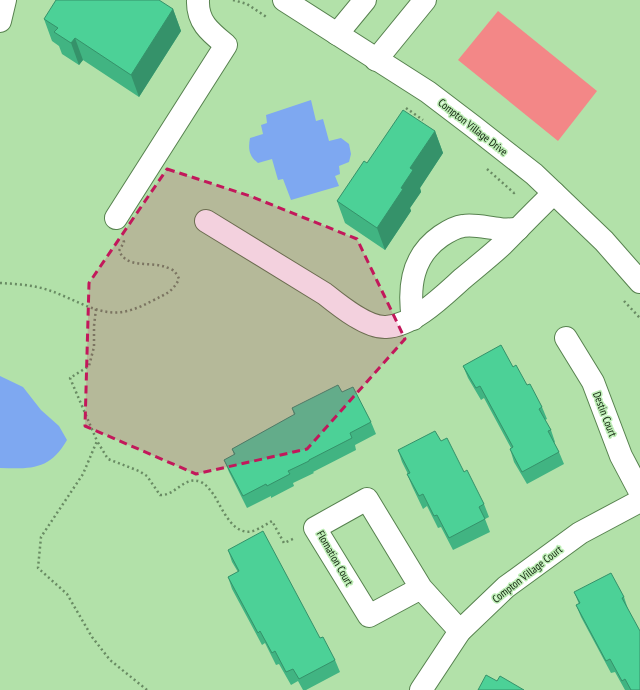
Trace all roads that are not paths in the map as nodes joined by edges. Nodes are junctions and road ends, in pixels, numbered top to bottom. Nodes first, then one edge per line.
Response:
1 (5, 0) edge
2 (198, 0) edge
3 (284, 0) edge
4 (365, 0) edge
5 (425, 0) edge
6 (0, 21) edge
7 (337, 34) junction
8 (376, 60) junction
9 (554, 193) junction
10 (116, 218) road end
11 (206, 221) dead end
12 (518, 228) junction
13 (640, 282) edge
14 (413, 319) junction
15 (566, 338) dead end
16 (640, 492) edge
17 (640, 501) edge
18 (421, 588) junction
19 (460, 631) junction
20 (421, 690) edge

1 - 6 street
2 - 10 street
3 - 7 street, Compton Village Drive
4 - 7 street
5 - 8 street
7 - 8 street, Compton Village Drive
8 - 9 street, Compton Village Drive
9 - 12 street
9 - 13 street, Compton Village Drive
11 - 14 street
12 - 14 street
12 - 14 street
15 - 16 street, Destin Court
17 - 19 street, Compton Village Court
18 - 18 street, Flomation Court
18 - 19 street, Flomation Court
19 - 20 street, Compton Village Court

